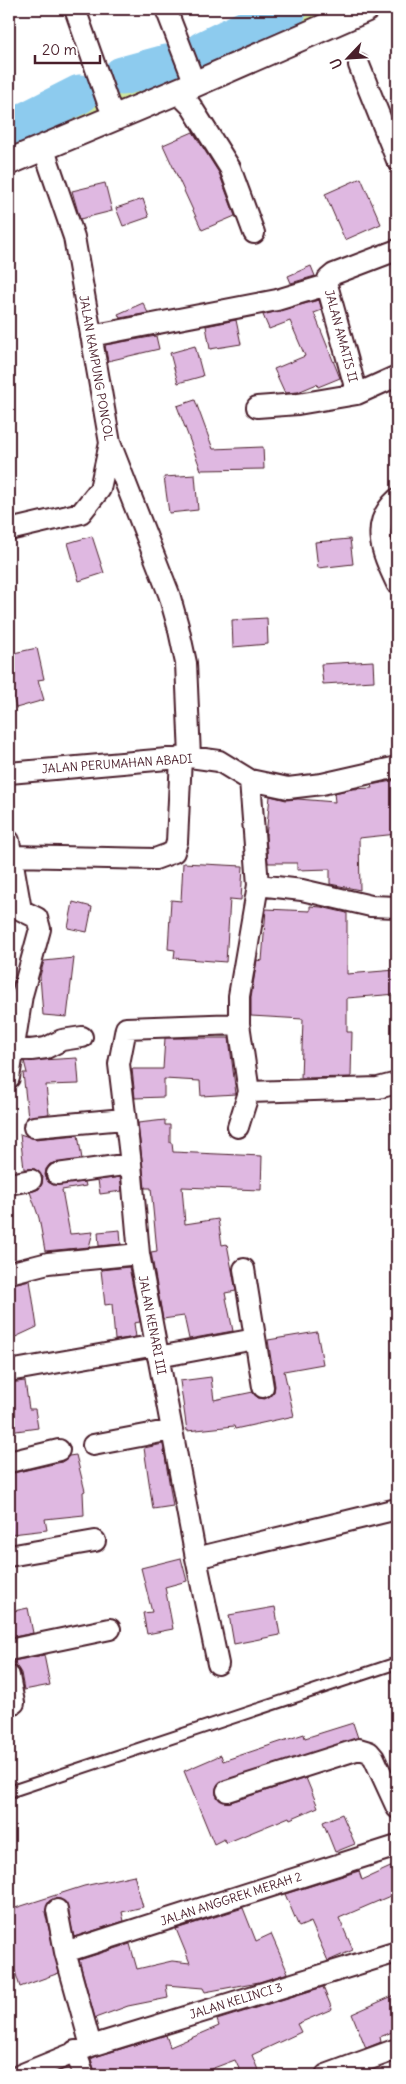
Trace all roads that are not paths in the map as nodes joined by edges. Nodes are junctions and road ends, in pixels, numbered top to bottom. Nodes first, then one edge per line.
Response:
1 (74, 9) edge
2 (166, 9) edge
3 (357, 10) edge
4 (359, 65) dead end
5 (188, 82) junction
6 (112, 110) junction
7 (43, 147) junction
8 (397, 160) edge
9 (9, 162) edge
10 (254, 233) dead end
11 (397, 250) edge
12 (327, 286) junction
13 (91, 336) junction
14 (397, 376) edge
15 (356, 394) junction
16 (257, 407) dead end
17 (110, 444) junction
18 (397, 499) edge
19 (9, 530) edge
20 (397, 584) edge
21 (186, 757) junction
22 (397, 768) edge
23 (9, 773) edge
24 (250, 780) junction
25 (10, 849) edge
26 (258, 885) junction
27 (397, 907) edge
28 (239, 1024) junction
29 (82, 1037) dead end
30 (13, 1045) junction
31 (9, 1078) edge
32 (397, 1083) edge
33 (249, 1092) junction
34 (124, 1119) junction
35 (238, 1126) dead end
36 (34, 1127) dead end
37 (131, 1164) junction
38 (57, 1174) dead end
39 (31, 1180) dead end
40 (9, 1184) edge
41 (139, 1254) junction
42 (244, 1269) dead end
43 (9, 1273) edge
44 (255, 1339) junction
45 (157, 1351) junction
46 (9, 1371) edge
47 (263, 1386) dead end
48 (172, 1430) junction
49 (93, 1445) dead end
50 (59, 1450) dead end
51 (9, 1462) edge
52 (397, 1509) edge
53 (95, 1540) dead end
54 (9, 1556) edge
55 (196, 1558) junction
56 (110, 1629) dead end
57 (9, 1650) edge
58 (397, 1663) edge
59 (218, 1664) dead end
60 (9, 1676) edge
61 (14, 1703) dead end
62 (226, 1791) dead end
63 (9, 1792) edge
64 (397, 1808) edge
65 (397, 1846) edge
66 (57, 1910) dead end
67 (65, 1952) junction
68 (397, 1952) edge
69 (83, 2049) junction
70 (397, 2049) edge
71 (20, 2075) edge
72 (84, 2075) edge
73 (326, 2075) edge

1 - 6 street
2 - 5 street
3 - 5 street
4 - 8 street
5 - 6 street
5 - 10 street
6 - 7 street
7 - 9 street
7 - 13 street, JALAN KAMPUNG PONCOL
11 - 12 street, JALAN AMATIS II
12 - 13 street
12 - 15 street, JALAN AMATIS II
13 - 17 street, JALAN KAMPUNG PONCOL
14 - 15 street, JALAN AMATIS II
15 - 16 street
17 - 19 street, JALAN KAMPUNG PONCOL
17 - 21 street
18 - 20 street
21 - 23 street, JALAN PERUMAHAN ABADI
21 - 24 street, JALAN PERUMAHAN ABADI
21 - 25 street
22 - 24 street, JALAN PERUMAHAN ABADI
24 - 26 street
25 - 30 street
26 - 27 street
26 - 28 street
28 - 33 street
28 - 34 street, JALAN KENARI III
29 - 30 street
30 - 31 street
32 - 33 street
33 - 35 street
34 - 36 street
34 - 37 street, JALAN KENARI III
37 - 38 street
37 - 41 street, JALAN KENARI III
39 - 40 street
41 - 43 street
41 - 45 street, JALAN KENARI III
42 - 44 street
44 - 45 street
44 - 47 street
45 - 46 street
45 - 48 street, JALAN KENARI III
48 - 49 street
48 - 55 street, JALAN KENARI III
50 - 51 street
52 - 55 street
53 - 54 street
55 - 59 street, JALAN KENARI III
56 - 57 street
58 - 63 lane
60 - 61 street
62 - 64 street
65 - 67 street, JALAN ANGGREK MERAH 2
66 - 67 street
67 - 69 street
68 - 69 street, JALAN KELINCI 3
69 - 71 street, JALAN KELINCI 3
69 - 72 street
70 - 73 street

